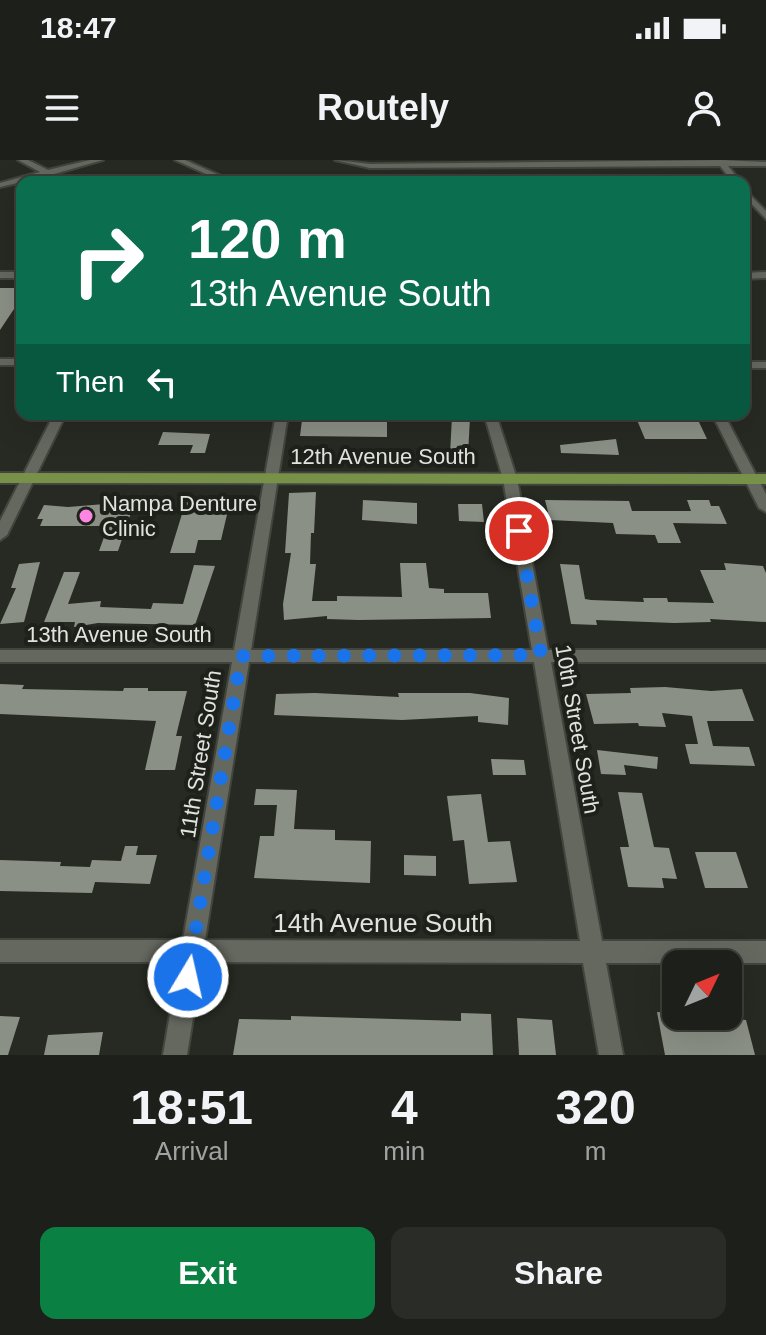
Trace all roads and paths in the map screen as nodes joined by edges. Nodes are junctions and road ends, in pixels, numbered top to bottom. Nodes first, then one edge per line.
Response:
1 (22, 160) edge
2 (99, 160) edge
3 (179, 160) edge
4 (339, 160) edge
5 (720, 162) edge
6 (766, 164) edge
7 (589, 166) edge
8 (455, 167) edge
9 (47, 173) junction
10 (35, 176) edge
11 (53, 176) edge
12 (217, 176) edge
13 (750, 198) edge
14 (752, 214) dead end
15 (765, 215) edge
16 (57, 420) edge
17 (281, 420) edge
18 (492, 420) edge
19 (722, 420) edge
20 (0, 478) edge
21 (270, 478) junction
22 (29, 479) junction
23 (510, 479) junction
24 (758, 479) edge
25 (766, 508) edge
26 (0, 535) edge
27 (541, 655) junction
28 (0, 656) edge
29 (241, 656) junction
30 (766, 656) edge
31 (0, 951) edge
32 (192, 951) junction
33 (593, 952) junction
34 (766, 952) edge
35 (175, 1055) edge
36 (611, 1055) edge

1 - 9 street
2 - 9 street
3 - 12 street
4 - 8 street
5 - 6 street
5 - 7 street
7 - 8 street
9 - 10 street
9 - 11 street
13 - 15 street
14 - 15 street
16 - 22 street
17 - 21 street, 11th Street South
18 - 23 street, 10th Street South
19 - 24 street
20 - 22 main road, 12th Avenue South
21 - 22 main road, 12th Avenue South
21 - 23 main road, 12th Avenue South
21 - 29 street, 11th Street South
22 - 26 street
23 - 24 main road, 12th Avenue South
23 - 27 street, 10th Street South
24 - 25 street
27 - 29 street, 13th Avenue South
27 - 30 street, 13th Avenue South
27 - 33 street, 10th Street South
28 - 29 street, 13th Avenue South
29 - 32 street, 11th Street South
31 - 32 street, 14th Avenue South
32 - 33 street, 14th Avenue South
32 - 35 street, 11th Street South
33 - 34 street, 14th Avenue South
33 - 36 street, 10th Street South

